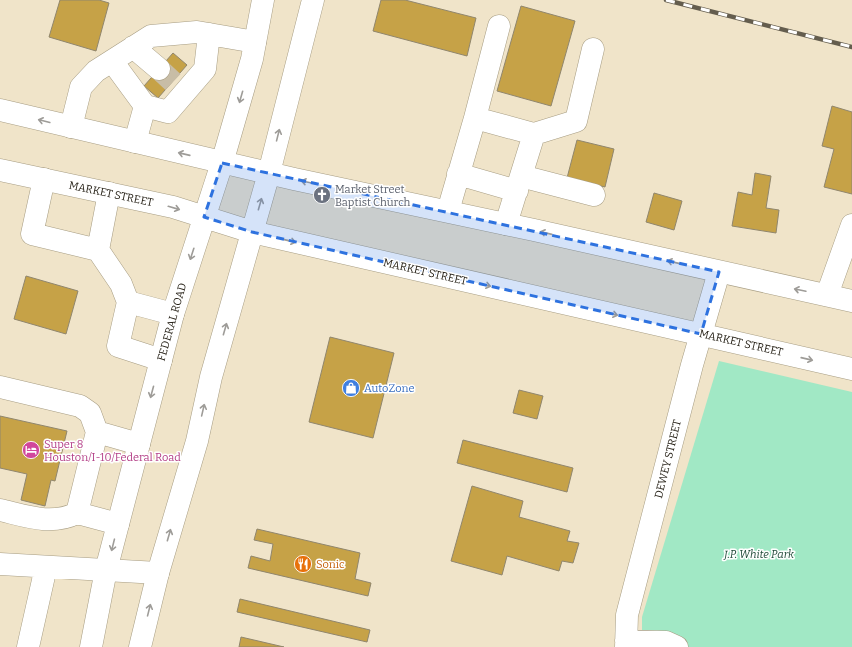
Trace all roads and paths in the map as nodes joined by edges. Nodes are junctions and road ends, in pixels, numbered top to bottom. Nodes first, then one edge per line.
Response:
1 (263, 0) edge
2 (313, 0) edge
3 (499, 26) dead end
4 (209, 34) junction
5 (255, 42) junction
6 (133, 47) junction
7 (593, 50) dead end
8 (112, 61) junction
9 (172, 81) junction
10 (145, 106) junction
11 (0, 110) edge
12 (475, 118) junction
13 (71, 127) junction
14 (534, 134) junction
15 (135, 142) junction
16 (222, 163) junction
17 (0, 170) edge
18 (269, 173) junction
19 (458, 174) junction
20 (44, 179) junction
21 (519, 183) junction
22 (108, 193) junction
23 (594, 195) dead end
24 (448, 211) junction
25 (204, 217) junction
26 (506, 224) junction
27 (852, 225) edge
28 (252, 232) junction
29 (98, 250) junction
30 (719, 272) junction
31 (827, 295) junction
32 (852, 301) edge
33 (128, 302) junction
34 (173, 314) junction
35 (701, 334) junction
36 (161, 360) junction
37 (852, 369) edge
38 (0, 387) edge
39 (97, 432) junction
40 (139, 444) junction
41 (0, 510) edge
42 (77, 513) junction
43 (118, 524) junction
44 (0, 564) edge
45 (46, 567) junction
46 (106, 570) junction
47 (158, 573) junction
48 (626, 644) edge
49 (28, 647) edge
50 (91, 647) edge
51 (140, 647) edge
52 (677, 647) edge

1 - 5 main road, FEDERAL ROAD
18 -> 2 main road
3 - 12 main road
4 - 5 main road
4 - 6 main road
4 - 9 main road
5 -> 16 main road, FEDERAL ROAD
6 - 8 main road
6 - 9 main road
7 - 14 main road
8 - 10 main road
8 - 13 main road
9 - 10 main road
10 - 15 main road
13 -> 11 main road
12 - 14 main road
12 - 19 main road
13 - 15 main road
14 - 21 main road
16 -> 15 main road
16 - 18 main road
16 - 25 main road, FEDERAL ROAD
17 - 20 main road, MARKET STREET
24 -> 18 main road
28 -> 18 main road
19 - 21 main road
19 - 24 main road
20 - 22 main road, MARKET STREET
20 - 29 main road
21 - 23 main road
21 - 26 main road
22 -> 25 main road, MARKET STREET
22 - 29 main road
24 - 26 main road
25 - 28 main road, MARKET STREET
25 -> 34 main road, FEDERAL ROAD
30 -> 26 main road
27 - 31 main road
28 -> 35 main road, MARKET STREET
47 -> 28 main road
29 - 33 main road
31 -> 30 main road
30 - 35 main road, DEWEY STREET
31 - 32 main road
33 - 34 main road
33 - 36 main road
34 - 36 main road, FEDERAL ROAD
35 -> 37 main road, MARKET STREET
35 - 48 main road, DEWEY STREET
36 -> 40 main road, FEDERAL ROAD
38 - 39 main road
39 - 40 main road
39 - 42 main road
40 - 43 main road, FEDERAL ROAD
41 - 42 main road
42 - 43 main road
43 -> 46 main road, FEDERAL ROAD
44 - 45 main road
45 - 46 main road
45 - 49 main road
46 - 47 main road
46 - 50 main road, FEDERAL ROAD
51 -> 47 main road
48 - 52 main road

